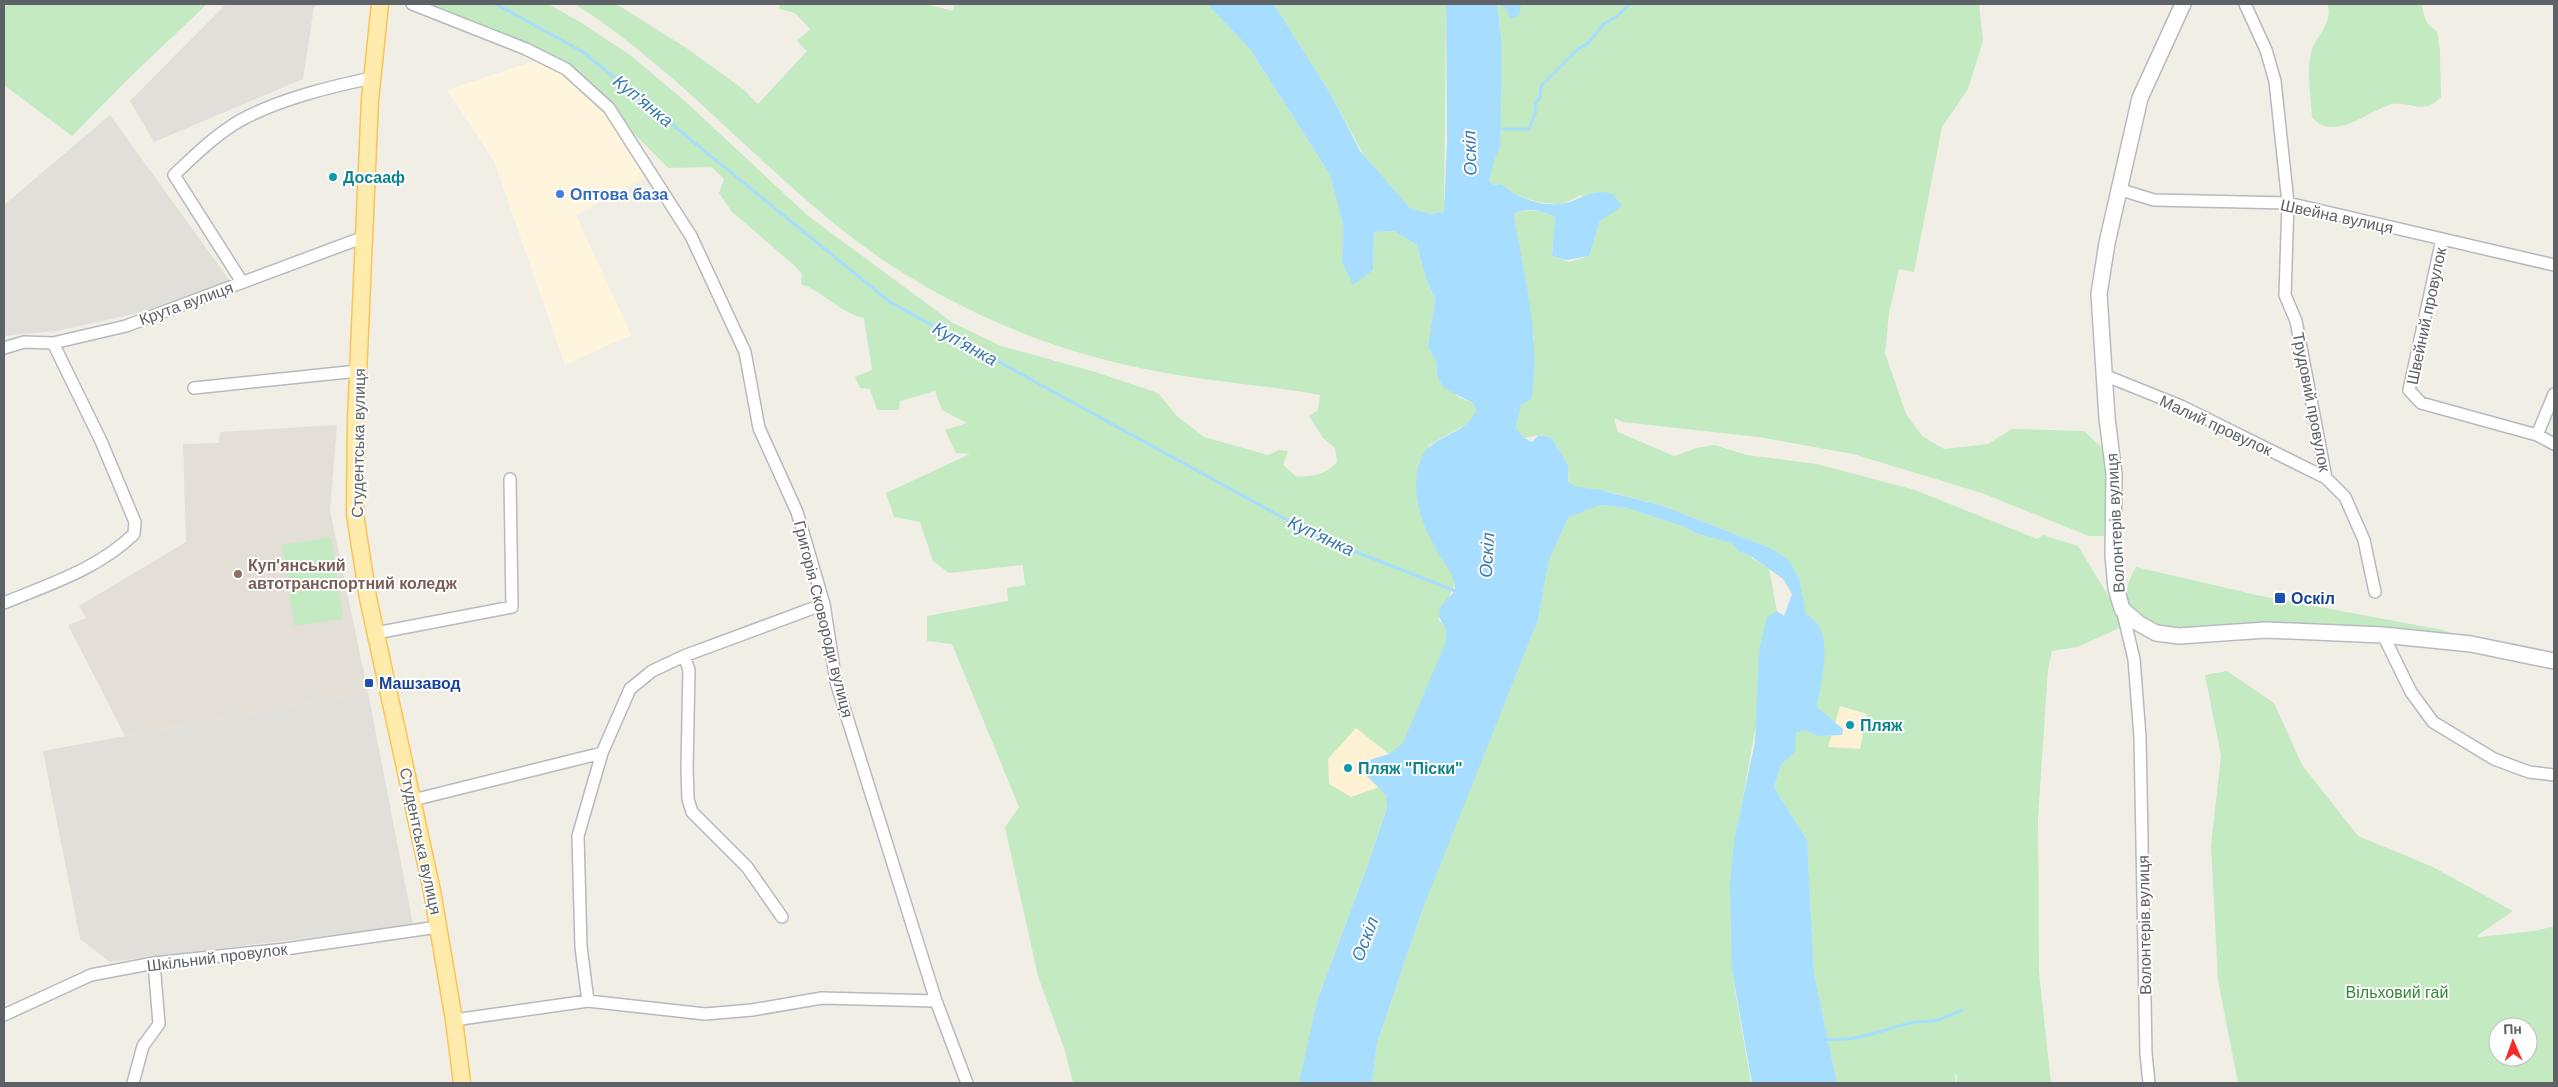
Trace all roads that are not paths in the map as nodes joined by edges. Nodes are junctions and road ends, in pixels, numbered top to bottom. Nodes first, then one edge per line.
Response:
1 (380, 4) edge
2 (412, 4) edge
3 (2183, 4) edge
4 (2245, 4) edge
5 (372, 78) junction
6 (2118, 189) junction
7 (2288, 203) junction
8 (364, 238) junction
9 (2442, 239) junction
10 (2554, 266) edge
11 (242, 282) junction
12 (53, 343) junction
13 (4, 348) edge
14 (358, 371) junction
15 (2104, 375) junction
16 (194, 388) dead end
17 (2554, 394) edge
18 (2537, 435) junction
19 (2554, 444) edge
20 (2326, 478) junction
21 (510, 479) dead end
22 (2375, 592) dead end
23 (4, 603) edge
24 (824, 604) junction
25 (2122, 609) junction
26 (376, 633) junction
27 (2383, 635) junction
28 (684, 656) junction
29 (2554, 661) edge
30 (602, 753) junction
31 (2554, 775) edge
32 (413, 800) junction
33 (782, 917) dead end
34 (438, 927) junction
35 (154, 963) junction
36 (588, 1000) junction
37 (936, 1002) junction
38 (4, 1015) edge
39 (454, 1020) junction
40 (133, 1083) edge
41 (462, 1083) edge
42 (966, 1083) edge
43 (2149, 1083) edge

1 - 5 main road, Студентська вулиця
2 - 24 street, Григорія Сковороди вулиця
3 - 6 street, Волонтерів вулиця
4 - 7 street, Трудовий провулок
5 - 8 main road, Студентська вулиця
5 - 11 street
6 - 7 street, Швейна вулиця
6 - 15 street, Волонтерів вулиця
7 - 9 street, Швейна вулиця
7 - 20 street, Трудовий провулок
8 - 11 street, Крута вулиця
8 - 14 main road, Студентська вулиця
9 - 10 street, Швейна вулиця
9 - 18 street, Швейний провулок
11 - 12 street, Крута вулиця
12 - 13 street, Крута вулиця
12 - 23 street
14 - 16 street
14 - 26 main road, Студентська вулиця
15 - 20 street, Малий провулок
15 - 25 street, Волонтерів вулиця
17 - 18 street
18 - 19 street
20 - 22 street, Трудовий провулок
21 - 26 street
24 - 28 street
24 - 37 street, Григорія Сковороди вулиця
25 - 27 street
25 - 43 street, Волонтерів вулиця
26 - 32 main road, Студентська вулиця
27 - 29 street
27 - 31 street
28 - 30 street
28 - 33 street
30 - 32 street
30 - 36 street
32 - 34 main road, Студентська вулиця
34 - 35 street, Шкільний провулок
34 - 39 main road, Студентська вулиця
35 - 38 street, Шкільний провулок
35 - 40 street
36 - 37 street
36 - 39 street
37 - 42 street, Григорія Сковороди вулиця
39 - 41 main road, Студентська вулиця

